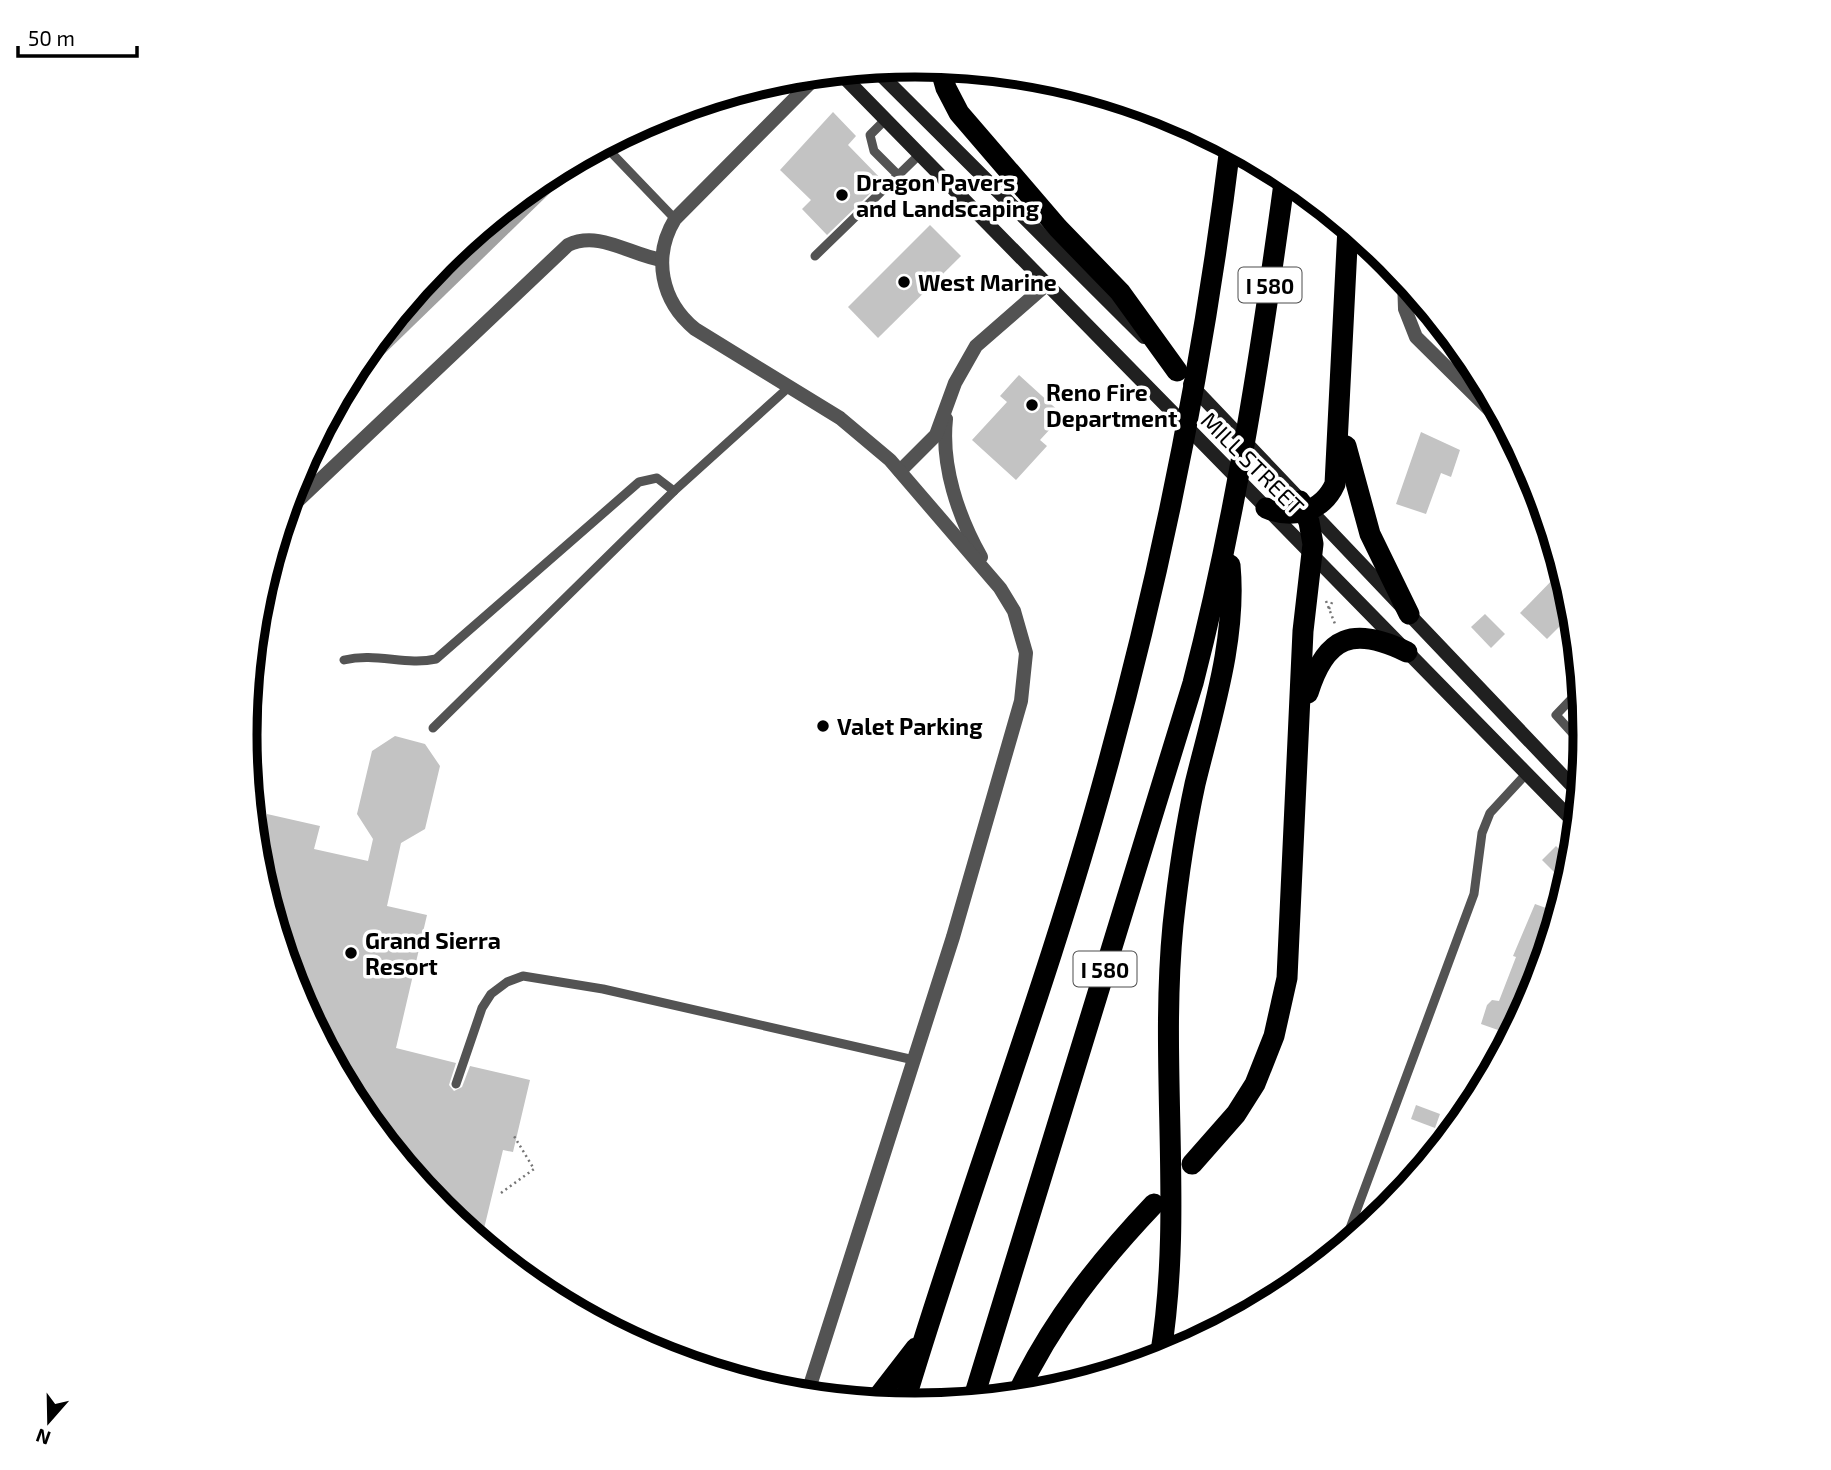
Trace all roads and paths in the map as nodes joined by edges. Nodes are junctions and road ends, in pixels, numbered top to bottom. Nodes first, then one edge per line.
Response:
1 (884, 78) edge
2 (943, 78) edge
3 (848, 81) edge
4 (807, 87) edge
5 (885, 120) junction
6 (1216, 150) edge
7 (611, 152) edge
8 (919, 155) junction
9 (1229, 157) edge
10 (899, 176) junction
11 (1283, 189) edge
12 (675, 219) junction
13 (1347, 239) edge
14 (1216, 247) junction
15 (815, 256) dead end
16 (662, 260) junction
17 (1046, 285) junction
18 (1405, 295) edge
19 (1177, 371) junction
20 (1471, 383) edge
21 (789, 387) junction
22 (1340, 388) junction
23 (1469, 389) junction
24 (950, 396) junction
25 (1484, 404) edge
26 (900, 471) junction
27 (674, 491) junction
28 (303, 496) edge
29 (1266, 508) junction
30 (1305, 508) junction
31 (1227, 537) junction
32 (1313, 556) junction
33 (1000, 588) junction
34 (1326, 600) dead end
35 (1334, 600) dead end
36 (1329, 609) junction
37 (1409, 614) junction
38 (1338, 634) dead end
39 (1407, 652) junction
40 (344, 660) dead end
41 (1572, 698) edge
42 (1301, 715) junction
43 (433, 729) dead end
44 (1574, 735) edge
45 (1527, 774) junction
46 (1572, 775) edge
47 (1566, 780) junction
48 (1571, 785) edge
49 (1568, 816) edge
50 (914, 1059) junction
51 (456, 1084) dead end
52 (514, 1136) dead end
53 (1192, 1164) dead end
54 (501, 1193) dead end
55 (1154, 1204) dead end
56 (1349, 1230) edge
57 (924, 1338) junction
58 (1162, 1345) edge
59 (1024, 1383) edge
60 (811, 1384) edge
61 (976, 1390) edge
62 (882, 1392) edge
63 (907, 1393) edge

1 - 19 main road, MILL STREET
2 - 19 highway
3 - 5 main road, MILL STREET
4 - 12 street
5 - 8 main road, MILL STREET
5 - 10 lane
6 - 14 highway
7 - 12 lane
8 - 10 lane
8 - 17 main road, MILL STREET
9 - 14 highway, I 580
10 - 15 lane
11 - 31 highway, I 580
12 - 16 street
13 - 22 highway
14 - 57 highway, I 580
16 - 21 street
16 - 28 street
17 - 24 street
17 - 29 main road, MILL STREET
18 - 23 street
19 - 30 main road, MILL STREET
20 - 23 lane
21 - 26 street
21 - 27 lane
22 - 30 highway
22 - 37 highway
23 - 25 street
24 - 26 street
24 - 33 street
26 - 33 street
27 - 40 lane
27 - 43 lane
29 - 30 highway
29 - 32 main road, MILL STREET
30 - 32 highway
30 - 37 main road, MILL STREET
31 - 58 highway
31 - 61 highway, I 580
32 - 39 main road, MILL STREET
32 - 42 highway
33 - 50 street
34 - 36 path
35 - 36 path
36 - 38 path
37 - 47 main road, MILL STREET
39 - 42 highway
39 - 45 main road, MILL STREET
41 - 44 lane
42 - 53 highway
45 - 49 main road, MILL STREET
45 - 56 lane
46 - 47 lane
47 - 48 main road, MILL STREET
50 - 51 lane
50 - 60 street
52 - 54 path
55 - 59 highway
57 - 62 highway
57 - 63 highway, I 580

